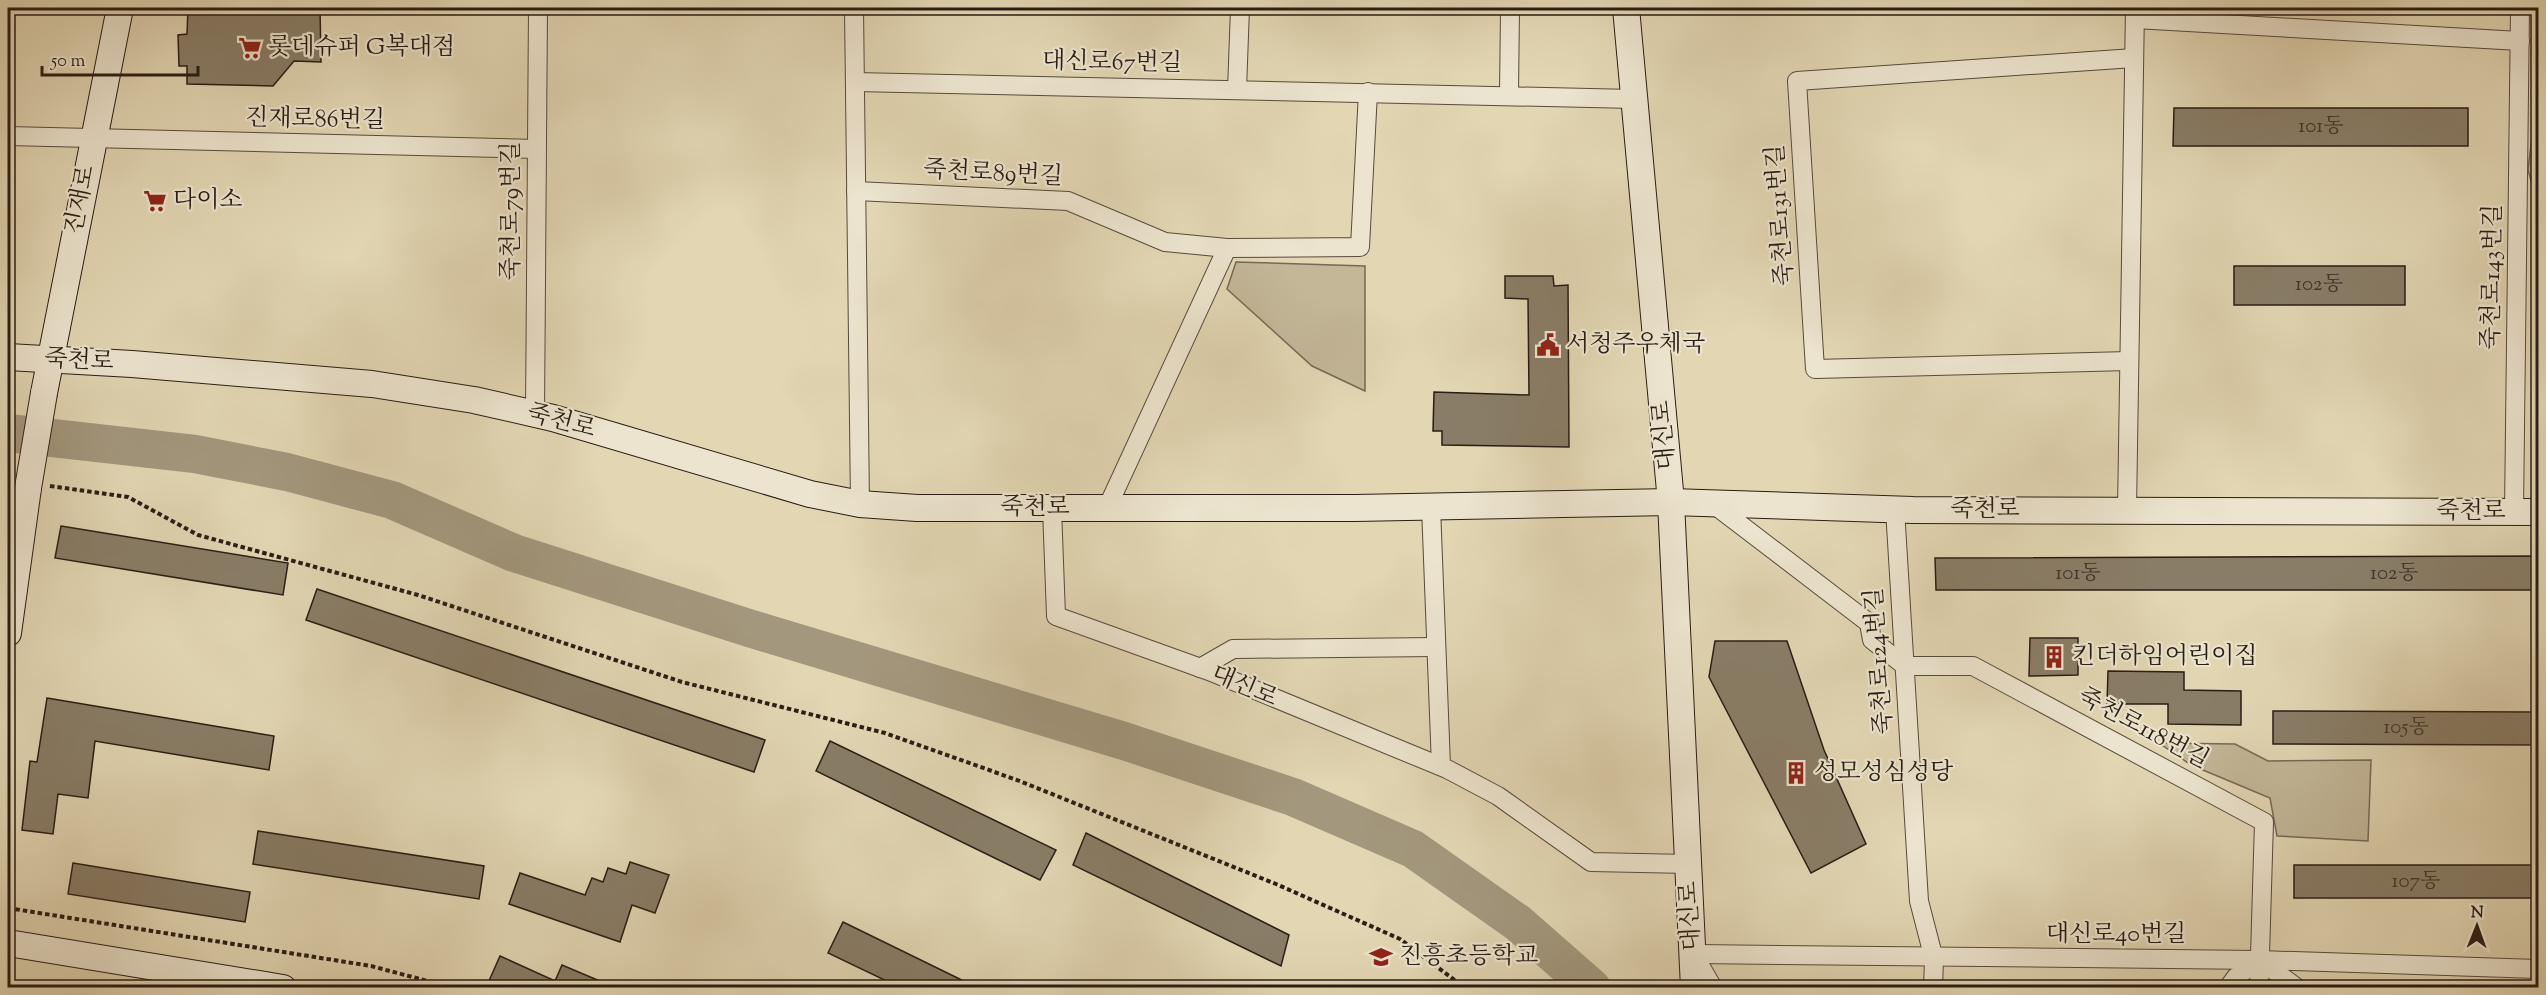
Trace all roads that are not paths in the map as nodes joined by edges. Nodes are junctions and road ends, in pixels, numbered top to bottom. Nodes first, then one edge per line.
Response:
1 (120, 8) edge
2 (538, 8) edge
3 (854, 8) edge
4 (1240, 8) edge
5 (1510, 8) edge
6 (1626, 8) edge
7 (2520, 8) edge
8 (2135, 14) edge
9 (2520, 41) junction
10 (2134, 58) junction
11 (855, 82) junction
12 (1238, 90) junction
13 (1368, 92) junction
14 (1509, 95) junction
15 (1634, 99) junction
16 (8, 136) edge
17 (93, 138) junction
18 (536, 149) junction
19 (856, 191) junction
20 (1227, 248) junction
21 (8, 357) edge
22 (50, 360) junction
23 (2129, 360) junction
24 (535, 414) junction
25 (1671, 502) junction
26 (1712, 503) junction
27 (861, 504) junction
28 (1431, 507) junction
29 (1052, 508) junction
30 (1107, 508) junction
31 (1895, 509) junction
32 (2127, 510) junction
33 (2526, 512) edge
34 (8, 633) edge
35 (1436, 646) junction
36 (1905, 666) junction
37 (1200, 668) junction
38 (1441, 766) junction
39 (1689, 864) junction
40 (8, 943) edge
41 (1934, 958) junction
42 (2260, 960) junction
43 (2538, 969) edge
44 (1694, 970) edge
45 (283, 987) edge
46 (1713, 987) edge
47 (1934, 987) edge
48 (2228, 987) edge
49 (2259, 987) edge
50 (2297, 987) edge

1 - 17 street, 진재로
2 - 18 street, 죽천로79번길
3 - 11 street
4 - 12 street
5 - 14 street
6 - 15 street, 대신로
7 - 9 street, 죽천로143번길
8 - 9 street
8 - 10 street
9 - 33 street, 죽천로143번길
10 - 23 street
10 - 23 street, 죽천로131번길
11 - 12 street, 대신로67번길
11 - 19 street
12 - 13 street, 대신로67번길
13 - 14 street, 대신로67번길
13 - 20 street
14 - 15 street, 대신로67번길
15 - 25 street, 대신로
16 - 17 street, 진재로86번길
17 - 18 street, 진재로86번길
17 - 22 street, 진재로
18 - 24 street, 죽천로79번길
19 - 20 street, 죽천로89번길
19 - 27 street
20 - 30 street
21 - 22 street, 죽천로
22 - 24 street, 죽천로
22 - 34 street, 진재로, bridge
23 - 32 street
24 - 27 street, 죽천로
25 - 26 street, 죽천로
25 - 28 street, 죽천로
25 - 39 street, 대신로
26 - 31 street, 죽천로
26 - 36 street
27 - 29 street, 죽천로
28 - 30 street, 죽천로
28 - 35 street
29 - 30 street, 죽천로
29 - 37 street, 대신로
31 - 32 street, 죽천로
31 - 36 street, 죽천로124번길
32 - 33 street, 죽천로
35 - 37 street
35 - 38 street
36 - 41 street, 죽천로124번길
36 - 42 street, 죽천로118번길
37 - 38 street, 대신로
38 - 39 street, 대신로
39 - 44 street, 대신로
40 - 45 street
41 - 42 street, 대신로40번길
41 - 44 street, 대신로40번길
41 - 47 street, 죽천로124번길
42 - 43 street, 대신로40번길
42 - 48 street
42 - 49 street, 죽천로118번길
42 - 50 street
44 - 46 street

